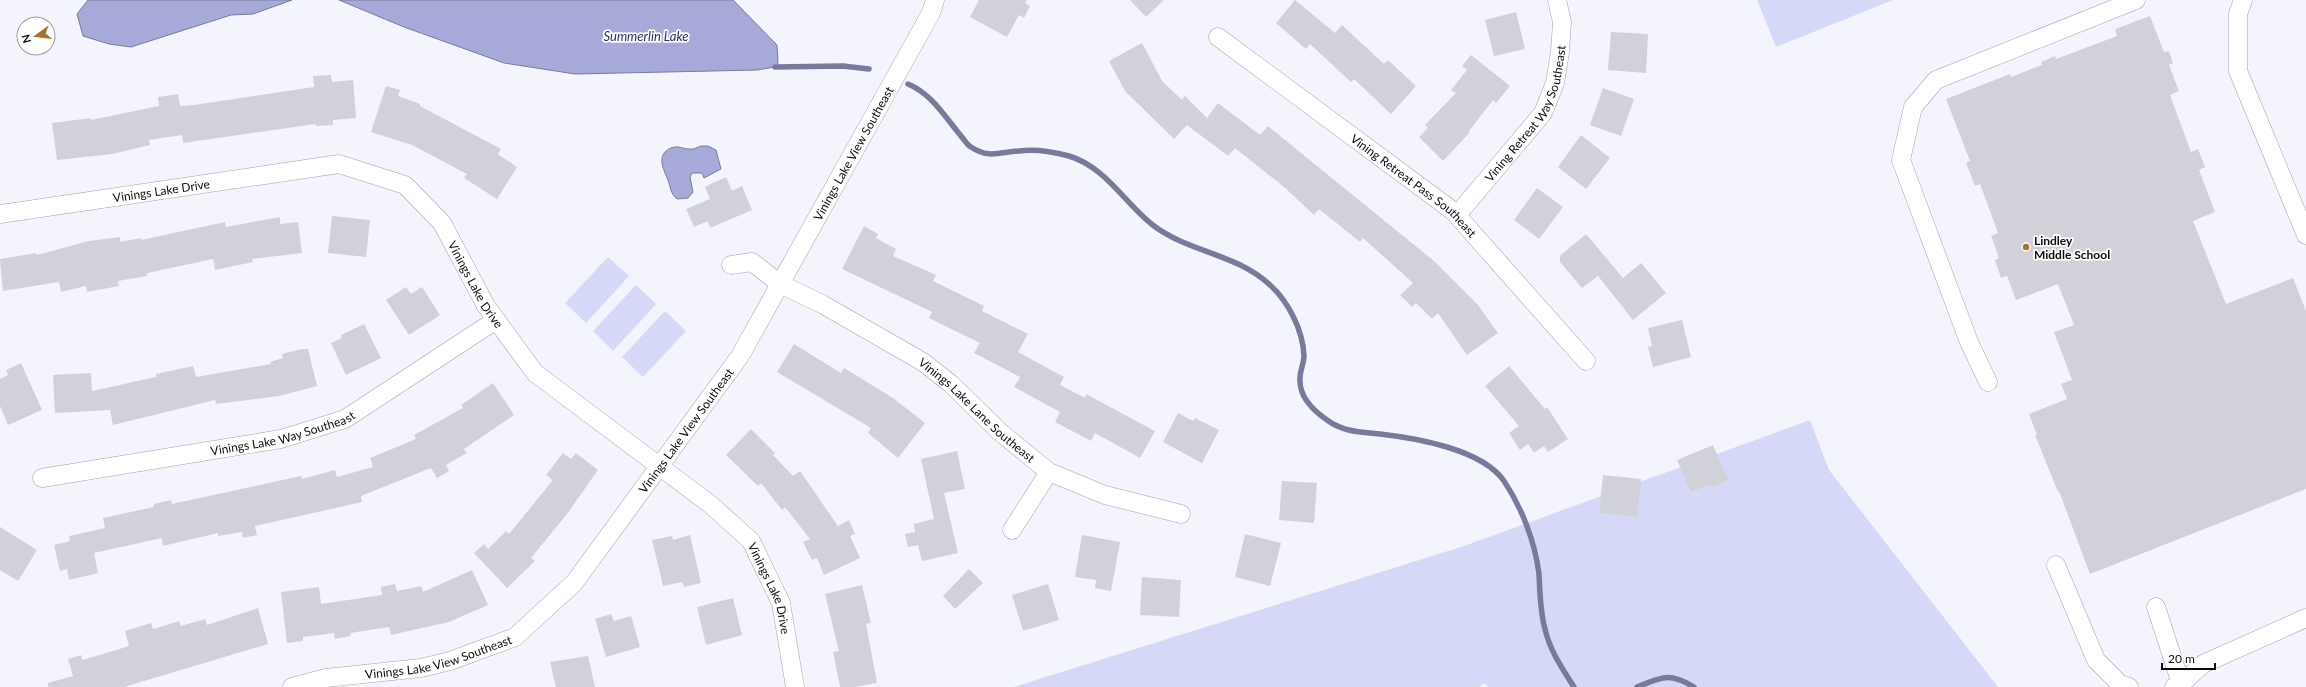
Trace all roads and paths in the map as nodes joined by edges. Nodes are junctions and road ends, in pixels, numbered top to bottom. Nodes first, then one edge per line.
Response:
1 (935, 0) edge
2 (1557, 0) edge
3 (2136, 0) edge
4 (2243, 0) edge
5 (1218, 38) dead end
6 (0, 214) edge
7 (1457, 215) junction
8 (2306, 235) edge
9 (732, 265) dead end
10 (780, 284) junction
11 (496, 320) junction
12 (1586, 361) dead end
13 (1988, 382) dead end
14 (660, 466) junction
15 (1049, 472) junction
16 (42, 478) dead end
17 (1181, 514) dead end
18 (1012, 530) dead end
19 (2056, 565) dead end
20 (2156, 607) dead end
21 (2306, 618) edge
22 (2177, 685) edge
23 (292, 687) edge
24 (795, 687) edge
25 (2129, 687) edge

1 - 10 street, Vinings Lake View Southeast
2 - 7 street, Vining Retreat Way Southeast
3 - 13 street
4 - 8 street
5 - 7 street, Vining Retreat Pass Southeast
6 - 11 street, Vinings Lake Drive
7 - 12 street, Vining Retreat Pass Southeast
9 - 10 street, Vinings Lake Lane Southeast
10 - 14 street, Vinings Lake View Southeast
10 - 15 street, Vinings Lake Lane Southeast
11 - 14 street, Vinings Lake Drive
11 - 16 street, Vinings Lake Way Southeast
14 - 23 street, Vinings Lake View Southeast
14 - 24 street, Vinings Lake Drive
15 - 17 street, Vinings Lake Lane Southeast
15 - 18 street
19 - 25 street
20 - 22 street
21 - 22 street

